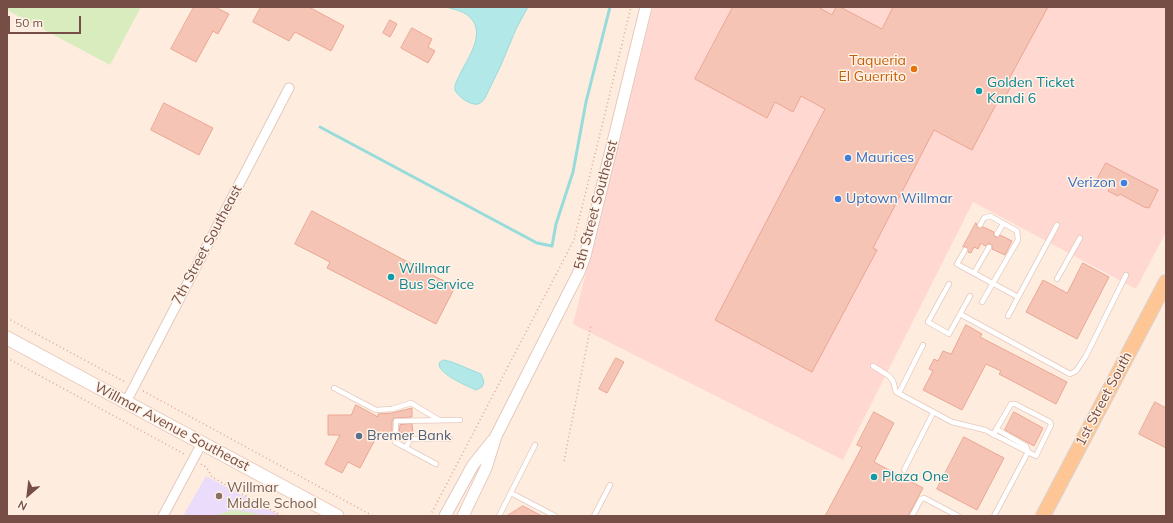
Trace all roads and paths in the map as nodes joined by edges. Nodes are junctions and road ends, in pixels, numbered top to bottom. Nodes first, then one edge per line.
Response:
1 (631, 7) edge
2 (646, 7) edge
3 (289, 88) dead end
4 (1003, 224) junction
5 (980, 225) dead end
6 (1057, 225) dead end
7 (997, 234) dead end
8 (1080, 238) dead end
9 (989, 247) dead end
10 (965, 250) dead end
11 (974, 273) junction
12 (1126, 275) dead end
13 (1057, 279) dead end
14 (1166, 282) edge
15 (993, 283) junction
16 (949, 284) dead end
17 (970, 296) dead end
18 (1018, 296) junction
19 (982, 302) dead end
20 (960, 314) junction
21 (1008, 316) dead end
22 (7, 318) edge
23 (591, 325) dead end
24 (7, 338) edge
25 (924, 345) dead end
26 (7, 358) edge
27 (873, 366) dead end
28 (134, 386) junction
29 (334, 388) dead end
30 (899, 393) junction
31 (126, 402) junction
32 (933, 413) junction
33 (440, 420) junction
34 (460, 420) dead end
35 (996, 429) junction
36 (993, 435) junction
37 (496, 436) junction
38 (450, 439) dead end
39 (202, 443) junction
40 (535, 446) dead end
41 (406, 448) junction
42 (1028, 452) junction
43 (194, 459) junction
44 (564, 461) dead end
45 (436, 464) dead end
46 (904, 470) dead end
47 (610, 485) dead end
48 (511, 493) junction
49 (163, 516) edge
50 (282, 516) edge
51 (338, 516) edge
52 (373, 516) edge
53 (430, 516) edge
54 (445, 516) edge
55 (463, 516) edge
56 (499, 516) edge
57 (555, 516) edge
58 (594, 516) edge
59 (912, 516) edge
60 (958, 516) edge
61 (994, 516) edge
62 (1043, 516) edge

1 - 53 path
2 - 37 street, 5th Street Southeast
3 - 28 street, 7th Street Southeast
4 - 5 lane
4 - 7 lane
4 - 15 lane
6 - 18 lane
8 - 13 lane
9 - 11 lane
10 - 11 lane
11 - 15 lane
12 - 20 lane
14 - 62 main road, 1st Street South
15 - 18 lane
15 - 19 lane
16 - 20 lane
17 - 20 lane
18 - 21 lane
22 - 28 path
23 - 44 path
24 - 31 main road, Willmar Avenue Southeast
25 - 30 lane
26 - 43 path
27 - 30 lane
28 - 31 street, 7th Street Southeast
28 - 52 path
29 - 33 lane
30 - 32 lane
31 - 39 main road, Willmar Avenue Southeast
32 - 36 lane
32 - 46 lane
33 - 34 lane
33 - 41 lane
35 - 36 lane
35 - 42 lane
35 - 42 lane
36 - 42 lane
37 - 54 street, 5th Street Southeast
37 - 55 street, 5th Street Southeast
38 - 41 lane
39 - 43 street
39 - 51 main road, Willmar Avenue Southeast
40 - 48 lane
41 - 45 lane
42 - 61 lane
43 - 49 street
43 - 50 path
47 - 58 lane
48 - 56 lane
48 - 57 lane
59 - 60 lane

